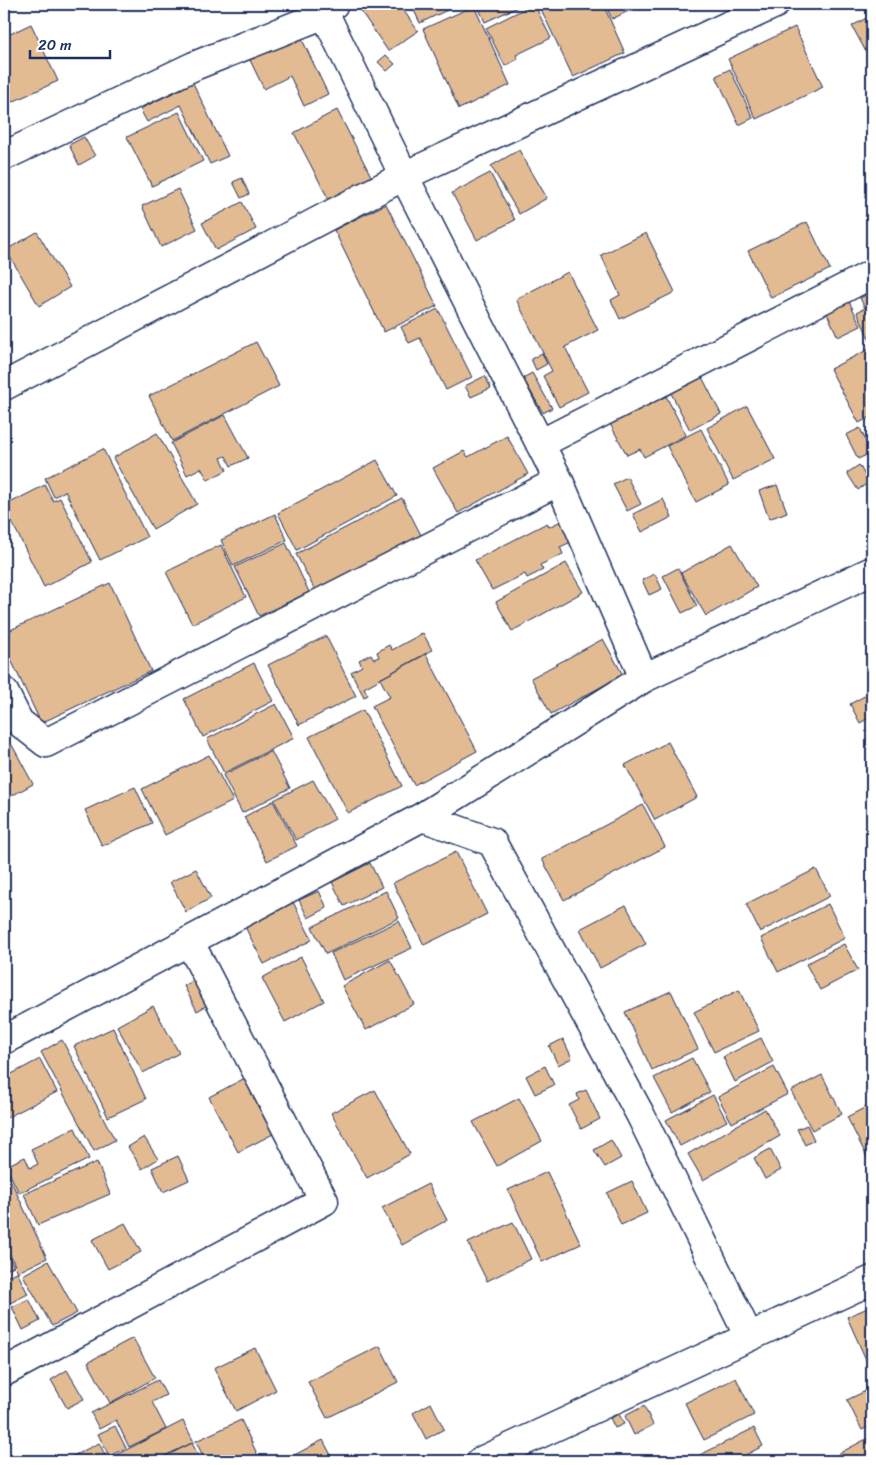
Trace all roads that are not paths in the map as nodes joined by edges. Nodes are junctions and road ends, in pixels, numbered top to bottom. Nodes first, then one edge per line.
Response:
1 (775, 4) edge
2 (329, 9) edge
3 (4, 156) edge
4 (404, 176) junction
5 (872, 274) edge
6 (4, 386) edge
7 (540, 444) junction
8 (559, 481) junction
9 (872, 571) edge
10 (644, 678) junction
11 (4, 692) edge
12 (422, 817) junction
13 (189, 941) junction
14 (4, 1040) edge
15 (872, 1280) edge
16 (749, 1337) junction
17 (4, 1372) edge
18 (480, 1461) edge

1 - 4 street
2 - 3 street
2 - 4 street
4 - 6 street
4 - 7 street
5 - 7 street
7 - 8 street
8 - 10 street
8 - 11 street
9 - 10 street
10 - 12 street
12 - 13 street
12 - 16 street
13 - 14 street
13 - 17 street
15 - 16 street
16 - 18 street

